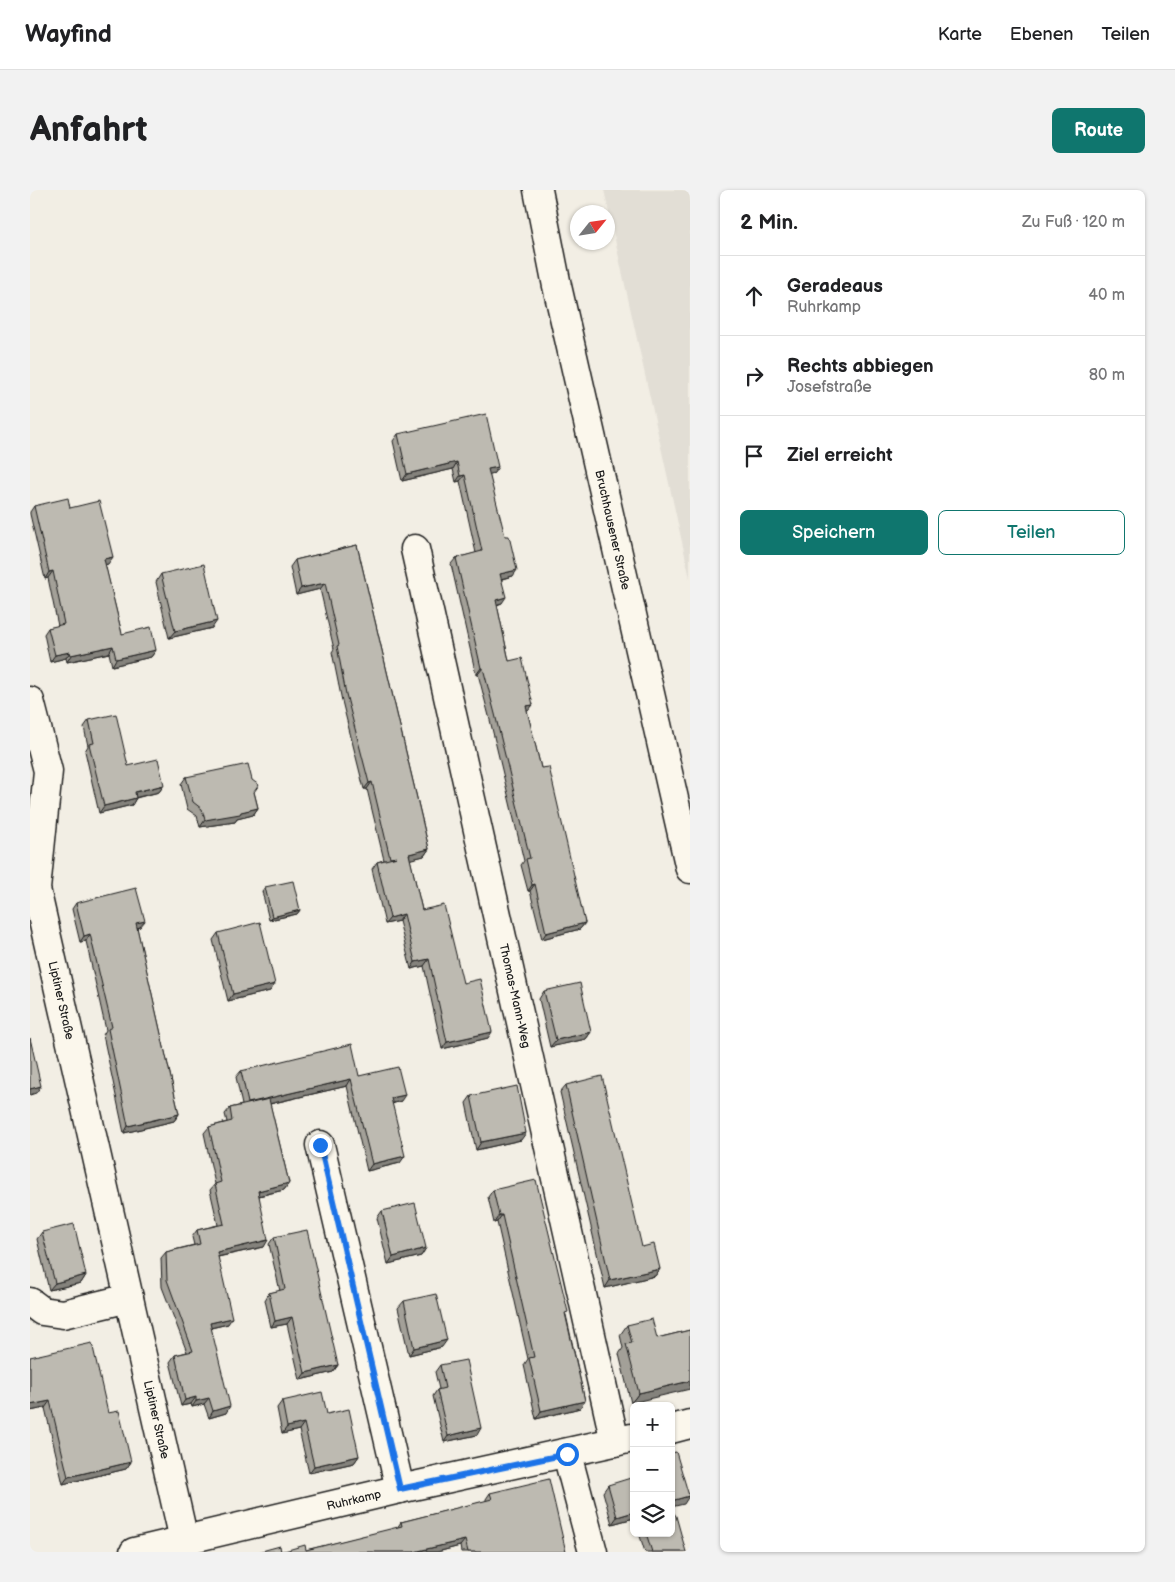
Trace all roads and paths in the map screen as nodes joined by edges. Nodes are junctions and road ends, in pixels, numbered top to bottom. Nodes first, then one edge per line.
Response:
1 (538, 190) edge
2 (415, 549) dead end
3 (30, 701) edge
4 (690, 869) edge
5 (320, 1145) dead end
6 (129, 1298) junction
7 (30, 1302) edge
8 (690, 1424) edge
9 (675, 1428) edge
10 (625, 1440) edge
11 (567, 1454) junction
12 (400, 1489) junction
13 (173, 1545) edge
14 (134, 1552) edge
15 (593, 1552) edge

1 - 4 street, Bruchhausener Straße
2 - 10 street, Thomas-Mann-Weg
3 - 6 street, Liptiner Straße
5 - 12 street
6 - 7 street
6 - 13 street, Liptiner Straße
8 - 9 street
10 - 11 street, Ruhrkamp
11 - 12 street, Ruhrkamp
11 - 15 street
12 - 13 street, Ruhrkamp
13 - 14 street, Ruhrkamp

